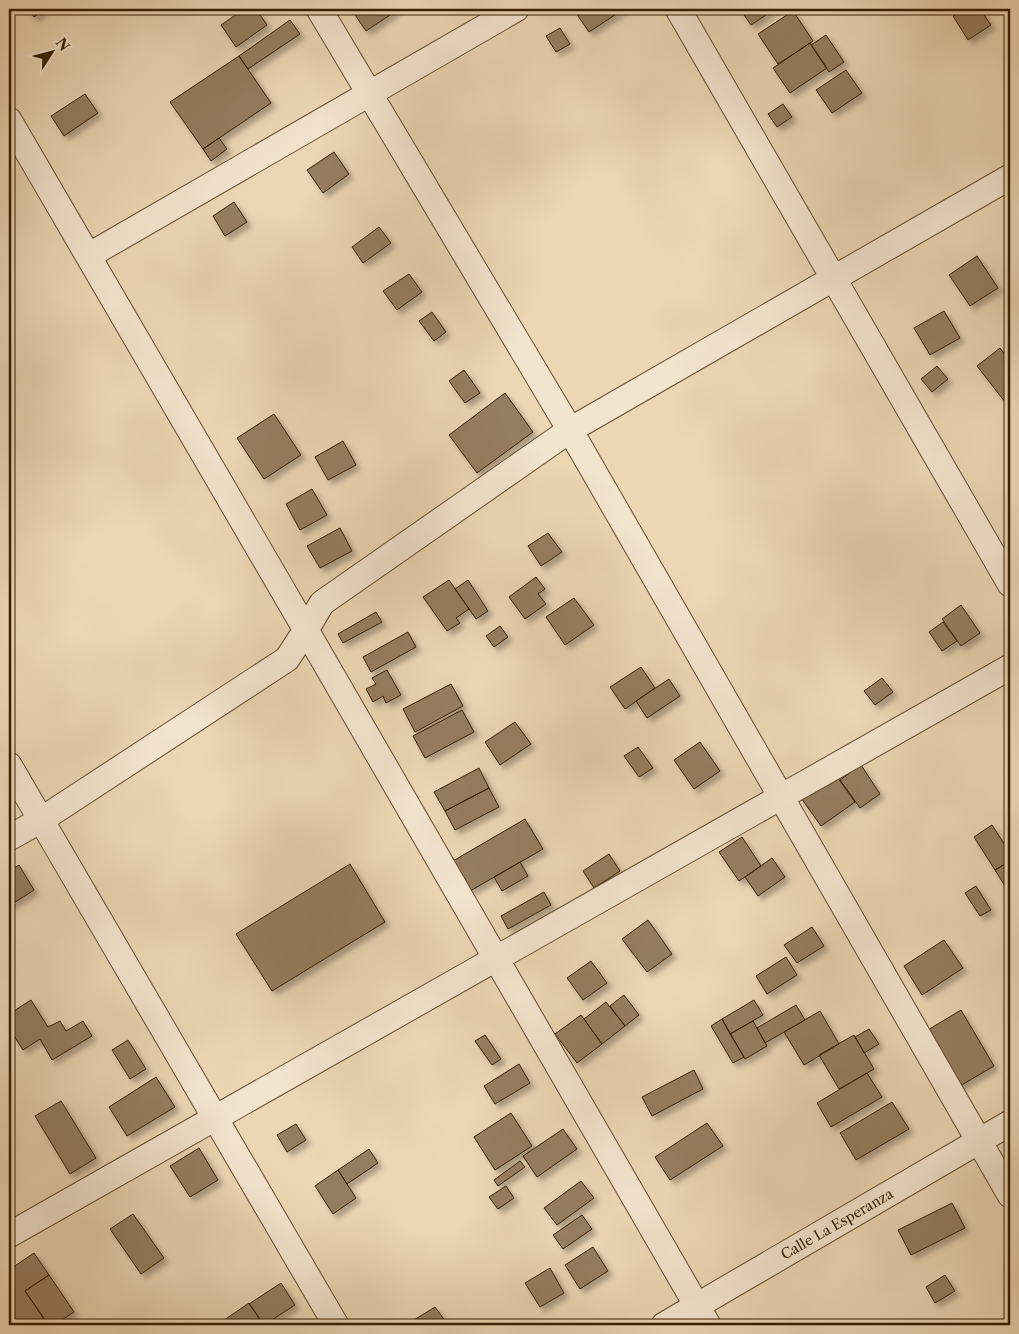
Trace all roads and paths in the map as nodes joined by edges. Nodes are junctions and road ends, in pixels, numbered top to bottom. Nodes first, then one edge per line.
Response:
1 (318, 9) edge
2 (516, 9) edge
3 (678, 9) edge
4 (369, 94) junction
5 (9, 120) edge
6 (1010, 177) edge
7 (88, 256) junction
8 (834, 278) junction
9 (570, 430) junction
10 (1010, 584) edge
11 (306, 630) junction
12 (1010, 667) edge
13 (9, 765) edge
14 (780, 797) junction
15 (41, 820) junction
16 (9, 838) edge
17 (495, 959) junction
18 (215, 1118) junction
19 (1010, 1123) edge
20 (979, 1141) junction
21 (1010, 1195) edge
22 (9, 1235) edge
23 (702, 1316) edge
24 (336, 1325) edge
25 (664, 1325) edge

1 - 4 street
2 - 4 street
3 - 8 street
4 - 7 street
4 - 9 street
5 - 7 street
6 - 8 street
7 - 11 street
8 - 9 street
8 - 10 street
9 - 11 street
9 - 14 street
11 - 15 street
11 - 17 street
12 - 14 street
13 - 15 street
14 - 17 street
14 - 20 street
15 - 16 street
15 - 18 street
17 - 18 street
17 - 23 street
18 - 22 street
18 - 24 street
19 - 20 street, Calle La Esperanza
20 - 21 street
20 - 23 street, Calle La Esperanza
23 - 25 street, Calle La Esperanza

